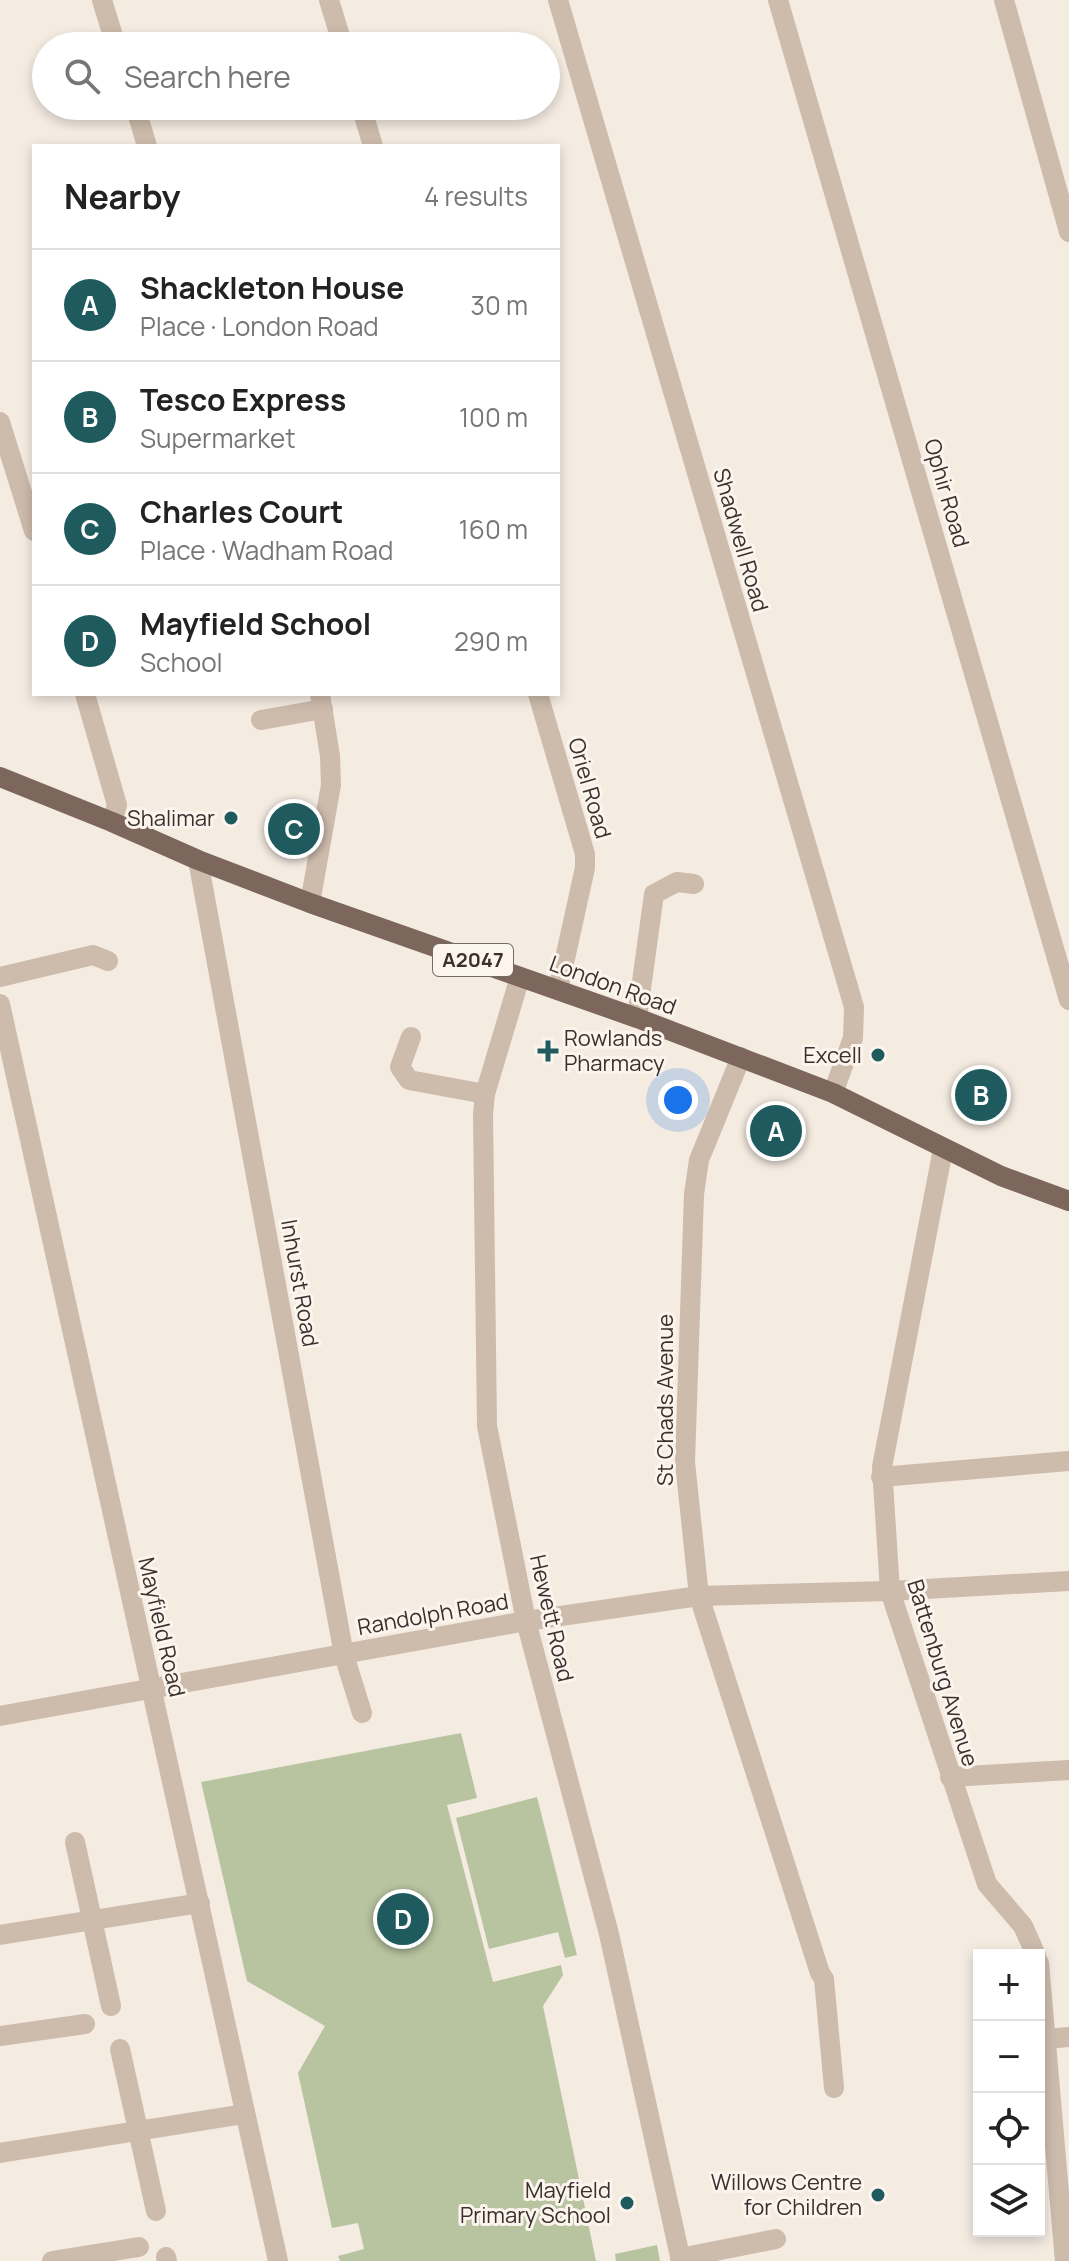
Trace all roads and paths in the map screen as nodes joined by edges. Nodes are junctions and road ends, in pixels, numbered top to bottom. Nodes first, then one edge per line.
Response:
1 (102, 0) edge
2 (329, 0) edge
3 (558, 0) edge
4 (778, 0) edge
5 (1004, 0) edge
6 (112, 32) edge
7 (339, 32) edge
8 (139, 120) edge
9 (365, 120) edge
10 (146, 144) edge
11 (372, 144) edge
12 (1069, 232) edge
13 (0, 422) edge
14 (32, 525) edge
15 (86, 696) edge
16 (539, 696) edge
17 (321, 702) edge
18 (261, 720) dead end
19 (0, 777) edge
20 (112, 822) junction
21 (198, 860) junction
22 (694, 884) dead end
23 (310, 903) junction
24 (108, 961) dead end
25 (0, 977) edge
26 (520, 977) junction
27 (558, 990) junction
28 (1069, 1000) edge
29 (0, 1004) edge
30 (637, 1018) junction
31 (411, 1037) dead end
32 (741, 1057) junction
33 (833, 1093) junction
34 (485, 1094) junction
35 (943, 1149) junction
36 (1069, 1201) edge
37 (1069, 1461) edge
38 (881, 1477) junction
39 (1069, 1581) edge
40 (890, 1591) junction
41 (699, 1596) junction
42 (526, 1621) junction
43 (344, 1655) junction
44 (151, 1690) junction
45 (362, 1713) dead end
46 (0, 1716) edge
47 (1069, 1770) edge
48 (950, 1777) junction
49 (75, 1842) dead end
50 (200, 1903) junction
51 (93, 1920) junction
52 (0, 1935) edge
53 (1033, 1949) edge
54 (111, 2006) dead end
55 (1045, 2020) edge
56 (85, 2024) dead end
57 (0, 2036) edge
58 (1069, 2037) edge
59 (1047, 2039) junction
60 (120, 2049) dead end
61 (834, 2088) dead end
62 (244, 2114) junction
63 (138, 2131) junction
64 (0, 2153) edge
65 (1064, 2185) edge
66 (156, 2211) dead end
67 (776, 2239) dead end
68 (139, 2247) dead end
69 (680, 2260) edge
70 (51, 2261) edge
71 (278, 2261) edge
72 (1065, 2261) edge

1 - 6 street
2 - 7 street
3 - 33 street, Shadwell Road
4 - 28 street, Ophir Road
5 - 12 street
8 - 10 street
9 - 11 street
13 - 14 street
15 - 20 street
16 - 27 street, Oriel Road
17 - 18 street
17 - 23 street
19 - 20 main road, London Road / A2047
20 - 21 main road, London Road / A2047
21 - 23 main road, London Road / A2047
21 - 43 street, Inhurst Road
22 - 30 street
23 - 26 main road, London Road / A2047
24 - 25 street
26 - 27 main road, London Road / A2047
26 - 34 street, Hewett Road
27 - 30 main road, London Road / A2047
29 - 44 street, Mayfield Road
30 - 32 main road, London Road / A2047
31 - 34 street
32 - 33 main road, London Road / A2047
32 - 41 street, St Chads Avenue
33 - 35 main road, London Road / A2047
34 - 42 street, Hewett Road
35 - 36 main road, London Road / A2047
35 - 38 street, Battenburg Avenue
37 - 38 street
38 - 40 street, Battenburg Avenue
39 - 40 street, Randolph Road
40 - 41 street, Randolph Road
40 - 48 street, Battenburg Avenue
41 - 42 street, Randolph Road
41 - 61 street, St Chads Avenue
42 - 43 street, Randolph Road
42 - 69 street, Hewett Road
43 - 44 street, Randolph Road
43 - 45 street, Inhurst Road
44 - 46 street, Randolph Road
44 - 50 street, Mayfield Road
47 - 48 street
48 - 53 street, Battenburg Avenue
49 - 51 street
50 - 51 street
50 - 62 street, Mayfield Road
51 - 52 street
51 - 54 street
55 - 59 street
56 - 57 street
58 - 59 street
59 - 65 street
60 - 63 street
62 - 63 street
62 - 71 street, Mayfield Road
63 - 64 street
63 - 66 street
65 - 72 street
67 - 69 street
68 - 70 street

